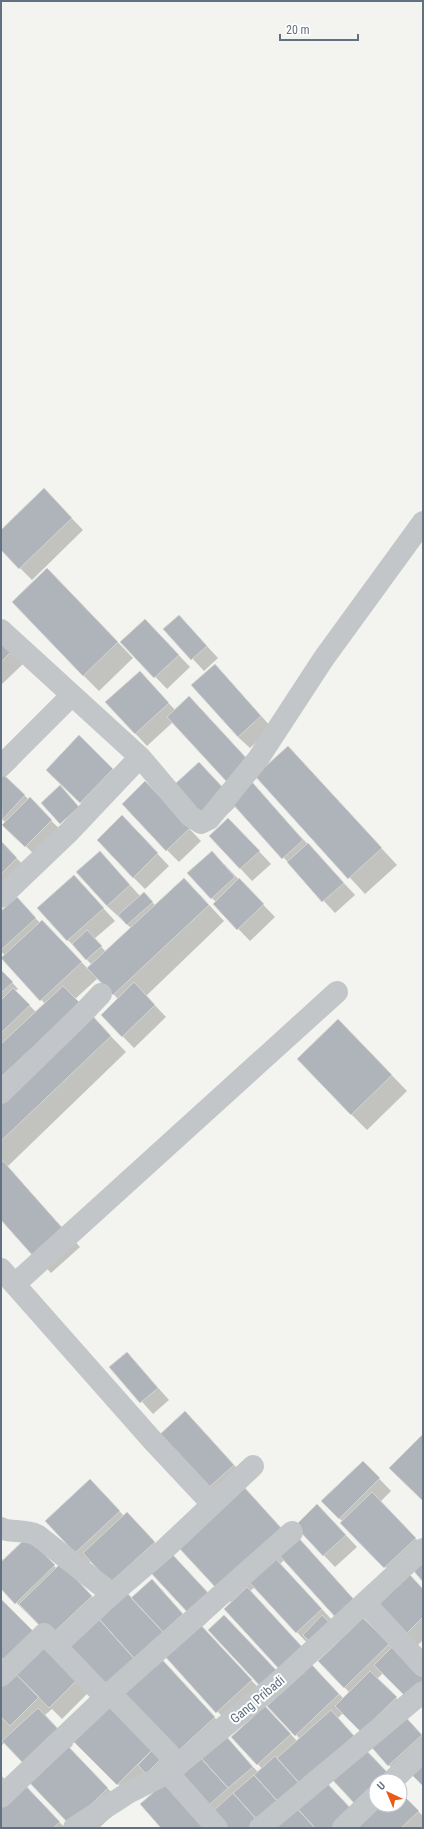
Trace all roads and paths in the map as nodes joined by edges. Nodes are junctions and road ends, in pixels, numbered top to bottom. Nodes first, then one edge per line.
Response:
1 (423, 522) edge
2 (1, 630) edge
3 (72, 695) junction
4 (140, 758) junction
5 (1, 766) edge
6 (1, 897) edge
7 (336, 992) dead end
8 (101, 994) dead end
9 (1, 1093) edge
10 (8, 1277) edge
11 (253, 1466) dead end
12 (212, 1504) junction
13 (1, 1528) edge
14 (292, 1532) dead end
15 (423, 1549) edge
16 (112, 1594) junction
17 (365, 1603) junction
18 (56, 1646) junction
19 (423, 1666) edge
20 (1, 1676) edge
21 (423, 1692) edge
22 (110, 1693) junction
23 (423, 1751) edge
24 (168, 1773) junction
25 (400, 1773) edge
26 (1, 1797) edge
27 (368, 1804) edge
28 (74, 1828) edge
29 (217, 1828) edge
30 (260, 1828) edge
31 (343, 1828) edge

1 - 4 street
2 - 3 street
3 - 4 street
3 - 5 street
4 - 6 street
7 - 10 street
8 - 9 street
10 - 12 street
11 - 12 street
12 - 16 street
13 - 16 street
14 - 22 street
15 - 17 street, Gang Pribadi
16 - 18 street
17 - 19 street
17 - 24 street, Gang Pribadi
18 - 20 street
18 - 22 street
21 - 30 street
22 - 24 street
22 - 26 street
23 - 25 street
24 - 28 street, Gang Pribadi
24 - 29 street
27 - 31 street

